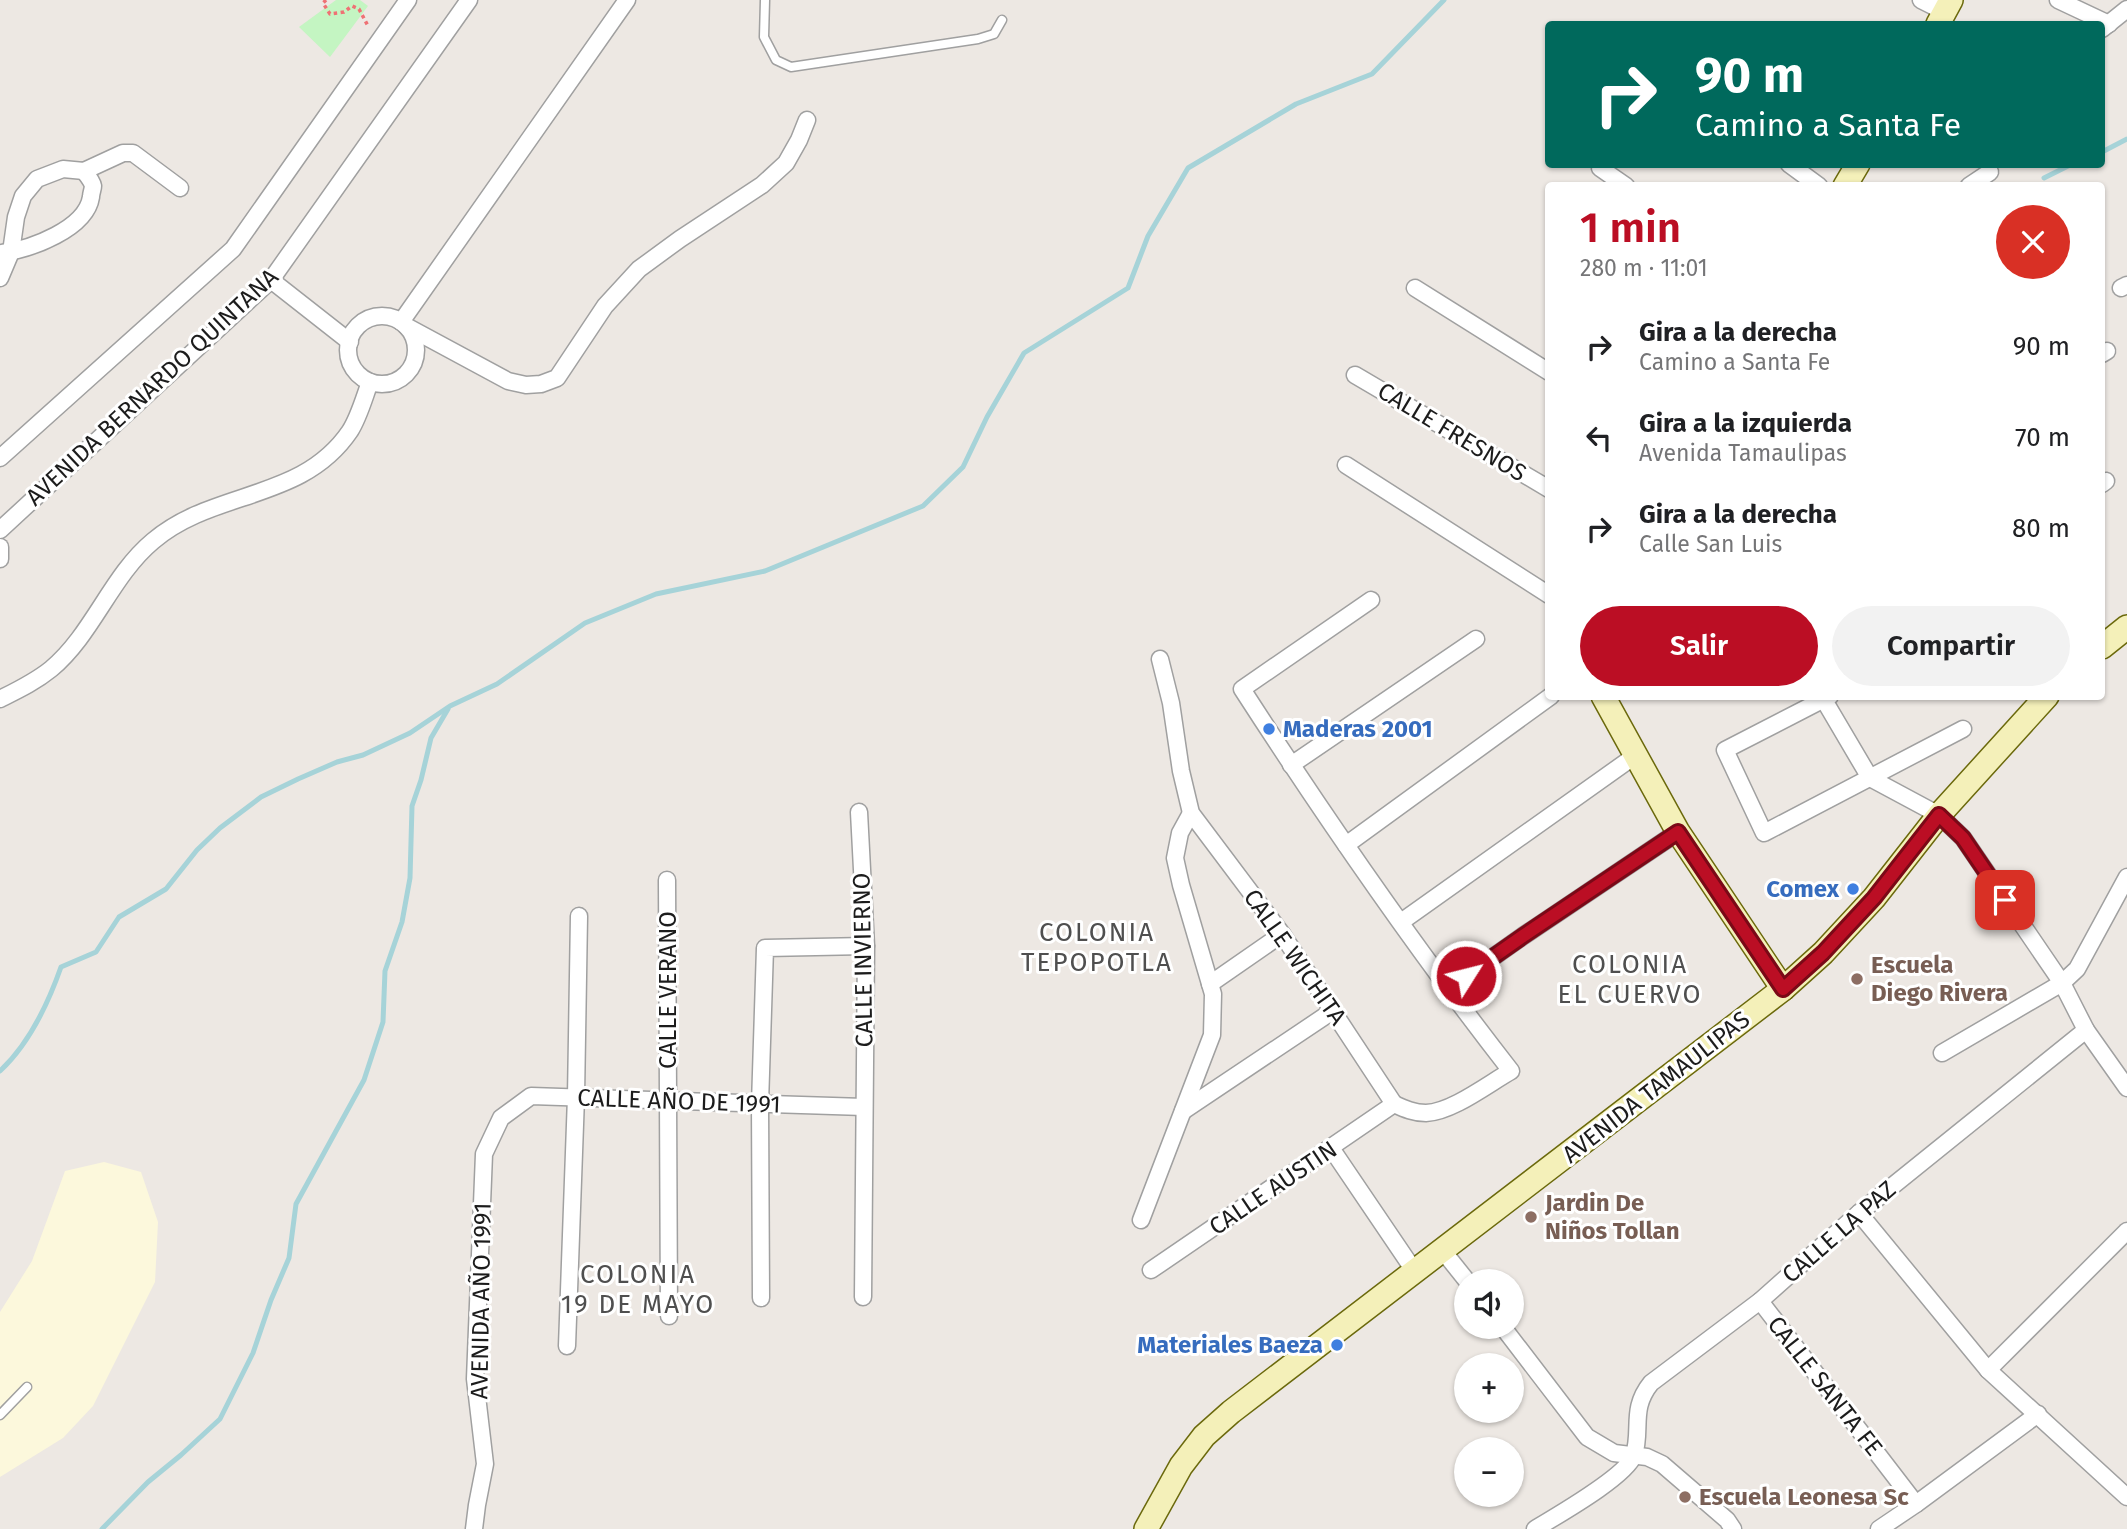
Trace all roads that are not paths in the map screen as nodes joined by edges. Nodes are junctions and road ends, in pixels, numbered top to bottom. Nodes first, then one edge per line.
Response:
1 (408, 0) edge
2 (469, 0) edge
3 (765, 0) edge
4 (1921, 0) edge
5 (2058, 0) edge
6 (627, 1) edge
7 (2127, 9) edge
8 (1945, 12) edge
9 (1002, 20) dead end
10 (2095, 21) edge
11 (2105, 27) edge
12 (807, 120) dead end
13 (1600, 168) dead end
14 (1794, 168) edge
15 (84, 171) junction
16 (1990, 172) dead end
17 (1620, 182) edge
18 (1814, 182) edge
19 (1975, 182) edge
20 (180, 188) dead end
21 (5, 252) edge
22 (0, 278) edge
23 (271, 280) junction
24 (1415, 288) dead end
25 (403, 324) junction
26 (349, 342) junction
27 (1545, 369) edge
28 (1355, 375) dead end
29 (370, 382) junction
30 (0, 458) edge
31 (1346, 465) dead end
32 (1545, 487) edge
33 (0, 530) edge
34 (0, 547) edge
35 (0, 559) edge
36 (1545, 593) edge
37 (1371, 600) dead end
38 (2127, 627) edge
39 (1476, 639) dead end
40 (2105, 645) edge
41 (1160, 659) dead end
42 (0, 699) edge
43 (1545, 700) edge
44 (1605, 700) edge
45 (1823, 700) edge
46 (1828, 700) edge
47 (2042, 700) edge
48 (1963, 729) dead end
49 (1636, 755) junction
50 (1291, 765) junction
51 (1870, 778) junction
52 (859, 812) dead end
53 (1191, 813) junction
54 (1939, 815) junction
55 (1678, 832) junction
56 (1346, 845) junction
57 (2127, 877) edge
58 (667, 880) dead end
59 (579, 916) dead end
60 (1401, 922) junction
61 (1282, 934) junction
62 (866, 946) junction
63 (2062, 983) junction
64 (1210, 984) junction
65 (1448, 989) junction
66 (1783, 989) junction
67 (1334, 1010) junction
68 (2086, 1030) junction
69 (1942, 1053) dead end
70 (2127, 1088) edge
71 (576, 1097) junction
72 (668, 1100) junction
73 (760, 1104) junction
74 (1394, 1104) junction
75 (864, 1107) junction
76 (1183, 1111) junction
77 (501, 1118) joint
78 (1331, 1148) junction
79 (1859, 1213) junction
80 (1142, 1220) dead end
81 (2127, 1231) edge
82 (1443, 1251) junction
83 (1457, 1269) edge
84 (1151, 1270) dead end
85 (1415, 1272) junction
86 (863, 1297) dead end
87 (761, 1298) dead end
88 (1760, 1301) junction
89 (669, 1316) dead end
90 (1512, 1339) edge
91 (567, 1346) dead end
92 (1988, 1370) junction
93 (27, 1387) dead end
94 (2038, 1414) junction
95 (0, 1415) edge
96 (1633, 1457) junction
97 (2127, 1497) edge
98 (1916, 1504) junction
99 (474, 1529) edge
100 (1146, 1529) edge
101 (1535, 1529) edge
102 (1733, 1529) edge
103 (1879, 1529) edge

1 - 30 street, AVENIDA BERNARDO QUINTANA
2 - 23 street, AVENIDA BERNARDO QUINTANA
3 - 9 lane
4 - 8 street
5 - 10 street
6 - 25 street
7 - 11 street
12 - 25 street
13 - 17 street
14 - 18 street
15 - 20 street
15 - 21 street
15 - 21 street
16 - 19 street
21 - 22 street
23 - 26 street
23 - 33 street, AVENIDA BERNARDO QUINTANA
24 - 27 street
25 - 26 street
25 - 29 street
26 - 29 street
28 - 32 street, CALLE FRESNOS
29 - 42 street
31 - 36 street
34 - 35 street
37 - 50 street
38 - 40 street
39 - 50 street
41 - 53 street
43 - 56 street
44 - 49 street
45 - 51 street
46 - 51 street
47 - 54 street, AVENIDA TAMAULIPAS
48 - 51 street
49 - 55 street
49 - 60 street
50 - 56 street
51 - 54 street
52 - 62 street, CALLE INVIERNO
53 - 61 street, CALLE WICHITA
53 - 64 street
54 - 63 street
54 - 66 street, AVENIDA TAMAULIPAS
55 - 65 street
55 - 66 street
56 - 60 street
57 - 63 street
58 - 72 street, CALLE VERANO
59 - 71 street
60 - 65 street
61 - 64 street
61 - 67 street, CALLE WICHITA
62 - 73 street
62 - 75 street, CALLE INVIERNO
63 - 68 street
63 - 69 street
64 - 76 street
65 - 74 street
66 - 82 street, AVENIDA TAMAULIPAS
67 - 74 street, CALLE WICHITA
67 - 76 street
68 - 70 street
68 - 79 street, CALLE LA PAZ
71 - 72 street, CALLE AÑO DE 1991
71 - 77 street, CALLE AÑO DE 1991
71 - 91 street
72 - 73 street, CALLE AÑO DE 1991
72 - 89 street, CALLE VERANO
73 - 75 street, CALLE AÑO DE 1991
73 - 87 street
74 - 78 street, CALLE AUSTIN
75 - 86 street, CALLE INVIERNO
76 - 80 street
77 - 99 street, AVENIDA AÑO 1991
78 - 84 street, CALLE AUSTIN
78 - 85 street
79 - 88 street, CALLE LA PAZ
79 - 92 street
81 - 92 street
82 - 83 street
82 - 85 street, AVENIDA TAMAULIPAS
85 - 100 street, AVENIDA TAMAULIPAS
88 - 96 street, CALLE LA PAZ
88 - 98 street, CALLE SANTA FE
90 - 96 street
92 - 94 street
93 - 95 lane
94 - 97 street
94 - 98 street
96 - 101 street
96 - 102 street
98 - 103 street

